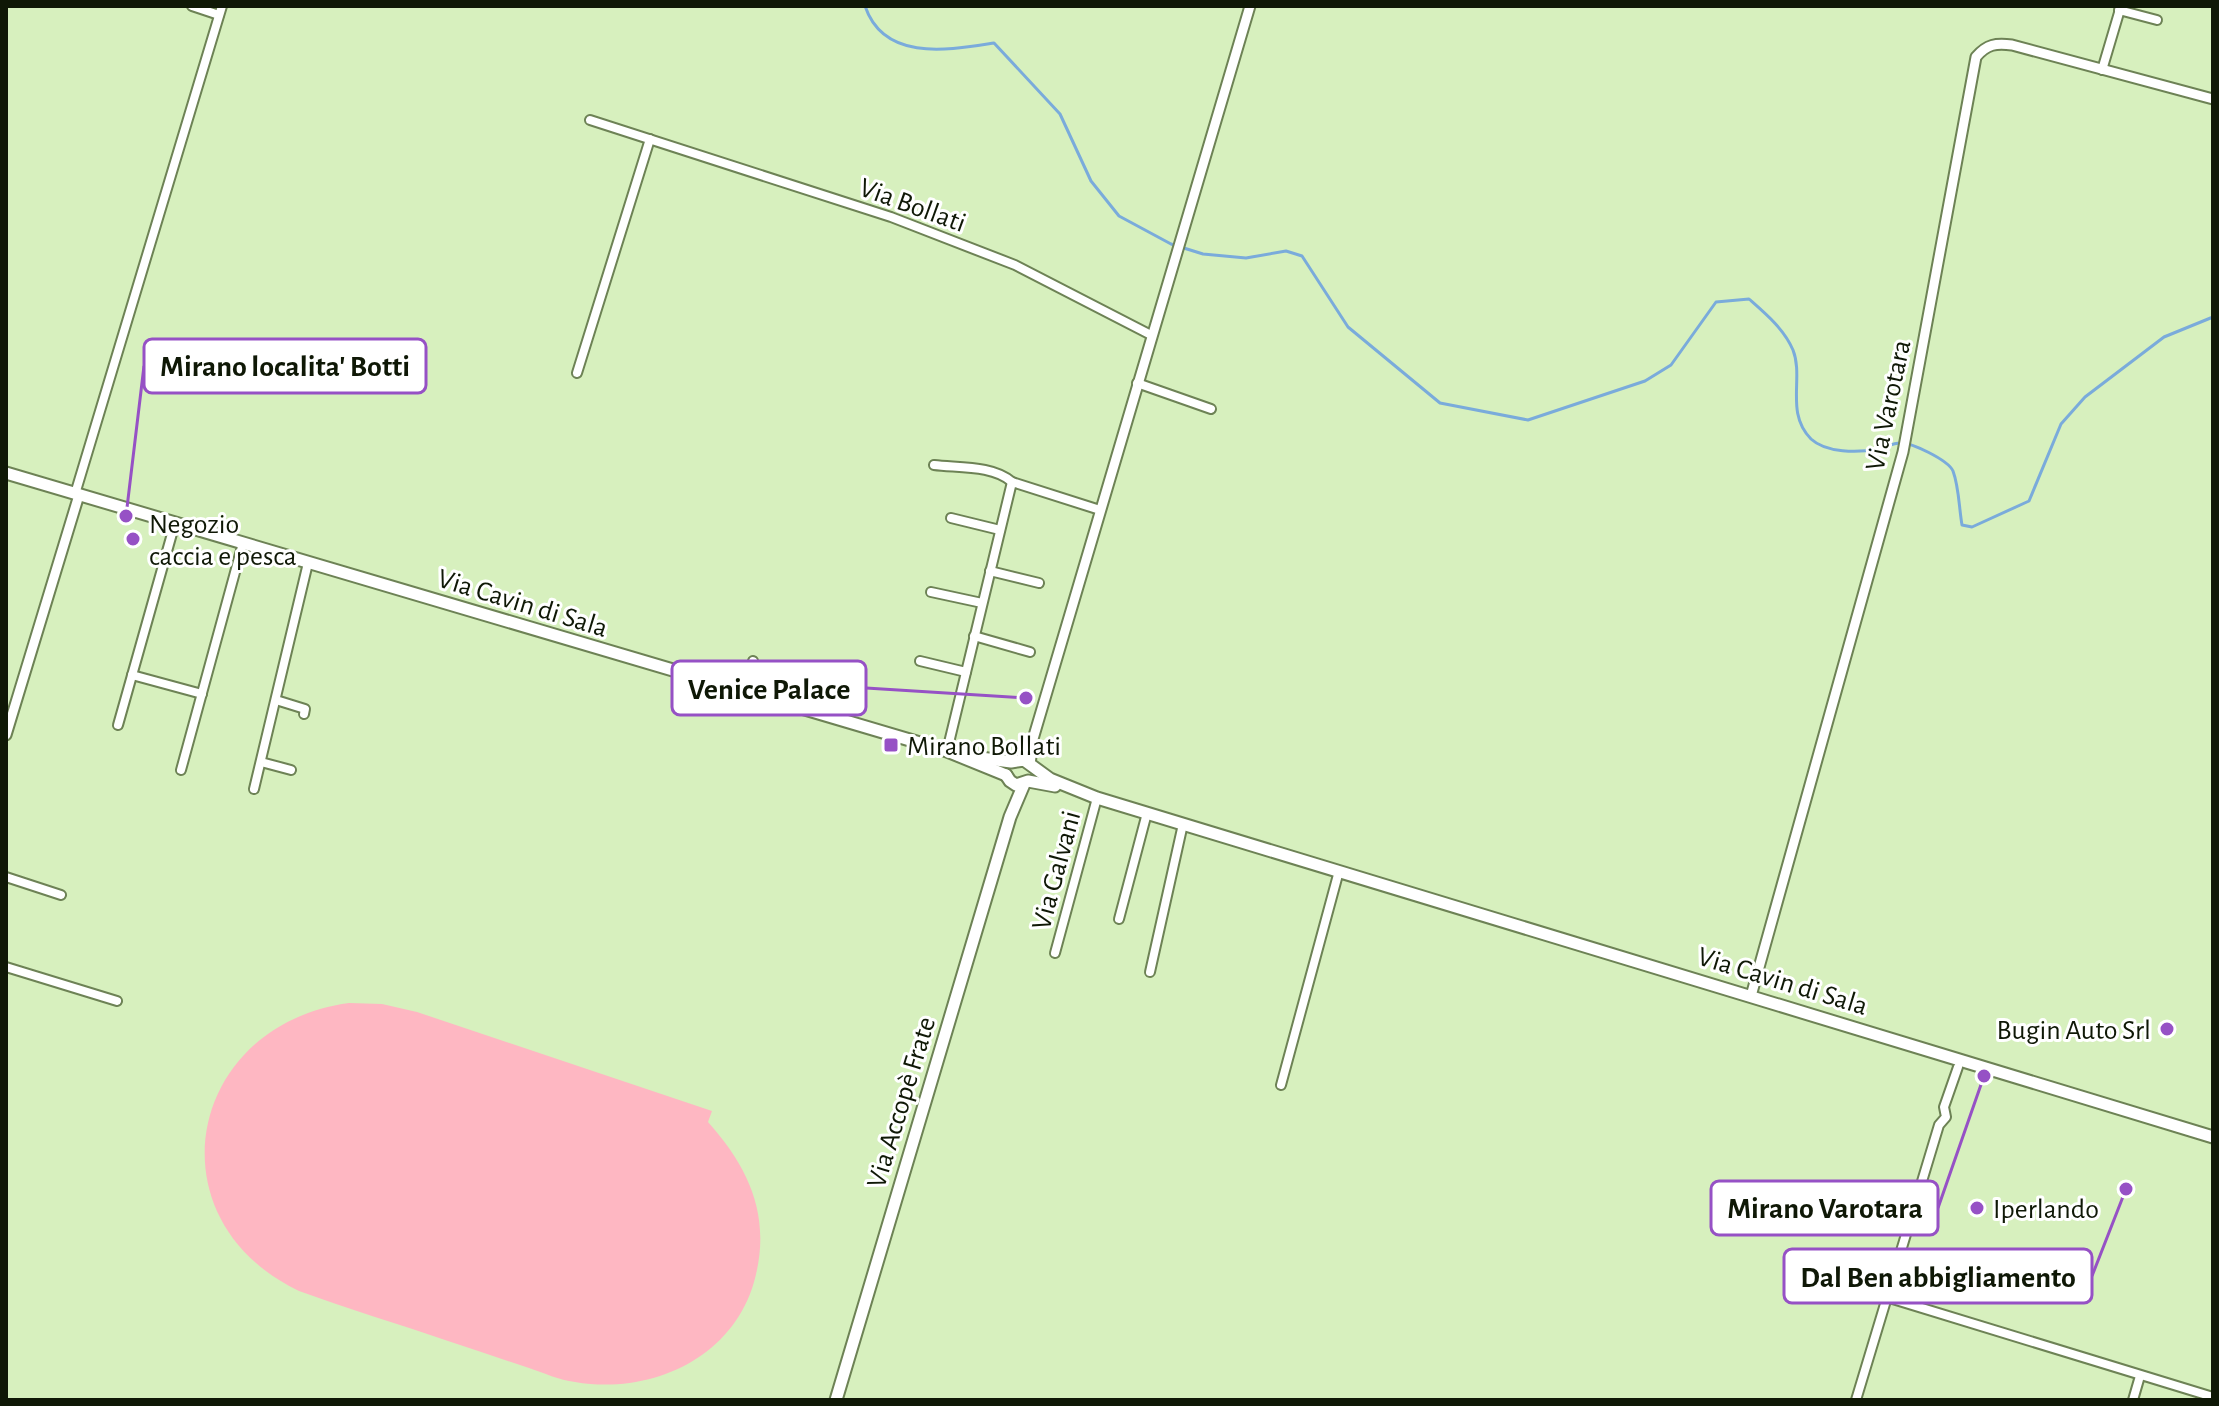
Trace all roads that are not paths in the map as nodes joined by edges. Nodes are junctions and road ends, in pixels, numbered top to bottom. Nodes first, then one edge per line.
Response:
1 (192, 6) edge
2 (1250, 6) edge
3 (2120, 8) edge
4 (221, 10) edge
5 (2157, 20) dead end
6 (2102, 70) junction
7 (2213, 99) edge
8 (590, 120) dead end
9 (650, 139) junction
10 (1151, 335) junction
11 (577, 373) dead end
12 (1137, 383) junction
13 (1211, 409) dead end
14 (934, 465) dead end
15 (6, 473) edge
16 (1012, 482) junction
17 (77, 494) junction
18 (1100, 510) junction
19 (951, 518) dead end
20 (175, 523) junction
21 (1000, 530) junction
22 (243, 543) junction
23 (308, 563) junction
24 (990, 571) junction
25 (1039, 583) dead end
26 (931, 592) dead end
27 (982, 603) junction
28 (974, 636) junction
29 (1030, 652) dead end
30 (753, 661) dead end
31 (920, 661) dead end
32 (966, 672) junction
33 (132, 675) junction
34 (744, 692) junction
35 (202, 694) junction
36 (276, 700) junction
37 (304, 714) dead end
38 (118, 725) dead end
39 (6, 735) edge
40 (1033, 739) junction
41 (952, 753) junction
42 (1014, 761) junction
43 (261, 762) junction
44 (1030, 766) junction
45 (181, 770) dead end
46 (291, 770) dead end
47 (1008, 778) junction
48 (1026, 783) junction
49 (1069, 787) junction
50 (254, 789) dead end
51 (1097, 798) junction
52 (1147, 813) junction
53 (1010, 817) junction
54 (1183, 824) junction
55 (1339, 871) junction
56 (6, 877) edge
57 (61, 895) dead end
58 (1119, 919) dead end
59 (1055, 953) dead end
60 (6, 967) edge
61 (1150, 972) dead end
62 (1751, 996) junction
63 (117, 1001) dead end
64 (1958, 1067) dead end
65 (1281, 1085) dead end
66 (2213, 1137) edge
67 (1886, 1297) junction
68 (2140, 1376) junction
69 (2213, 1397) edge
70 (836, 1400) edge
71 (1856, 1400) edge
72 (2133, 1400) edge

1 - 4 street
2 - 10 street
3 - 5 street
3 - 6 street
4 - 17 street
6 - 7 street, Via Varotara
6 - 62 street, Via Varotara
8 - 9 street, Via Bollati
9 - 10 street, Via Bollati
9 - 11 street
10 - 12 street
12 - 13 street
12 - 18 street
14 - 16 street
15 - 17 main road, Via Cavin di Sala
16 - 18 street
16 - 21 street
17 - 20 main road, Via Cavin di Sala
17 - 39 street
18 - 40 street
19 - 21 street
20 - 22 main road, Via Cavin di Sala
20 - 33 street
21 - 24 street
22 - 23 main road, Via Cavin di Sala
22 - 35 street
23 - 34 main road, Via Cavin di Sala
23 - 36 street
24 - 25 street
24 - 27 street
26 - 27 street
27 - 28 street
28 - 29 street
28 - 32 street
30 - 34 street
31 - 32 street
32 - 41 street
33 - 35 street
33 - 38 street
34 - 41 main road, Via Cavin di Sala
35 - 45 street
36 - 37 street
36 - 43 street
40 - 42 street
40 - 44 street
41 - 42 main road, Via Cavin di Sala
41 - 47 main road, Via Cavin di Sala
42 - 44 main road
42 - 47 main road
43 - 46 street
43 - 50 street
44 - 48 main road
44 - 49 main road, Via Cavin di Sala
47 - 48 main road
47 - 53 main road, Via Accopè Frate
48 - 49 main road, Via Cavin di Sala
48 - 53 main road, Via Accopè Frate
49 - 51 main road, Via Cavin di Sala
51 - 52 main road, Via Cavin di Sala
51 - 59 street, Via Galvani
52 - 54 main road, Via Cavin di Sala
52 - 58 street
53 - 70 main road, Via Accopè Frate
54 - 55 main road, Via Cavin di Sala
54 - 61 street
55 - 62 main road, Via Cavin di Sala
55 - 65 street
56 - 57 street
60 - 63 street
62 - 66 main road, Via Cavin di Sala
64 - 67 street
67 - 68 street
67 - 71 street
68 - 69 street
68 - 72 street

